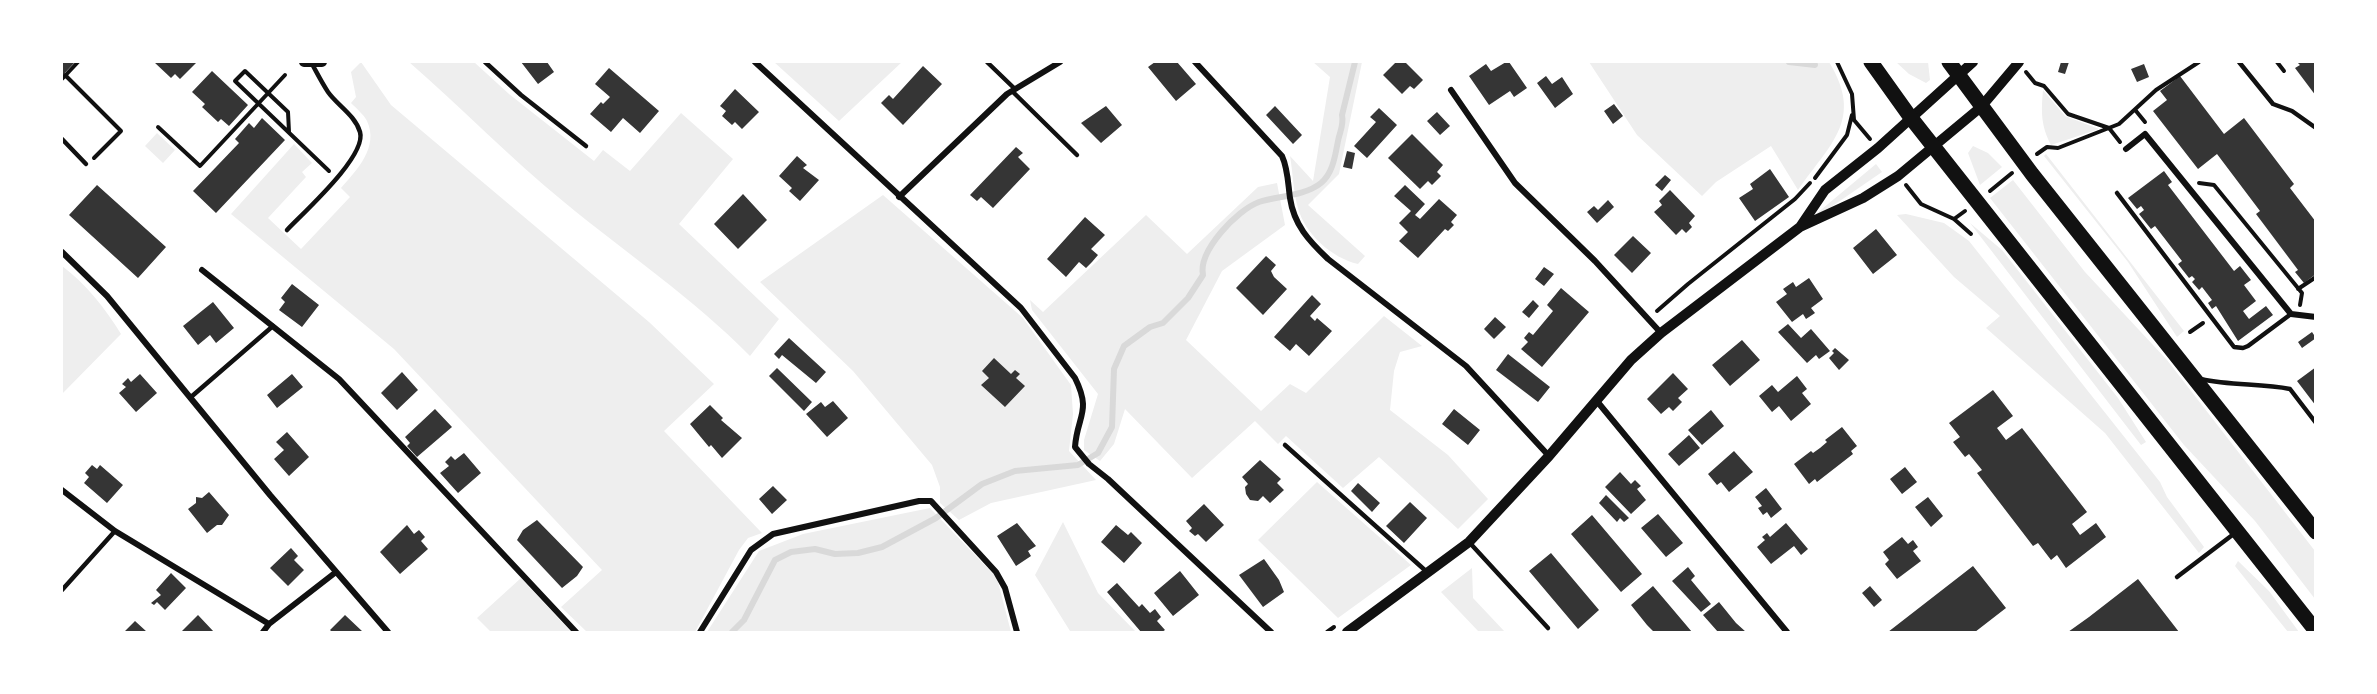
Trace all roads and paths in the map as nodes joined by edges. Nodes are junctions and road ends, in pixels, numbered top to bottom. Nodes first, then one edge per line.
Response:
1 (78, 62) edge
2 (313, 62) edge
3 (485, 62) edge
4 (755, 62) edge
5 (987, 62) edge
6 (1059, 62) edge
7 (1195, 62) edge
8 (1837, 62) edge
9 (1871, 62) edge
10 (1949, 62) edge
11 (1973, 62) edge
12 (2019, 62) edge
13 (2199, 62) edge
14 (2239, 62) edge
15 (2277, 62) edge
16 (1849, 68) dead end
17 (1843, 70) junction
18 (2284, 71) dead end
19 (66, 75) junction
20 (285, 75) dead end
21 (1958, 75) junction
22 (62, 79) edge
23 (2035, 82) dead end
24 (1014, 90) junction
25 (1451, 90) dead end
26 (268, 93) junction
27 (259, 103) junction
28 (1981, 106) junction
29 (2136, 111) junction
30 (1911, 118) junction
31 (1860, 126) dead end
32 (158, 127) dead end
33 (2109, 128) junction
34 (2316, 128) edge
35 (2150, 129) dead end
36 (289, 132) junction
37 (62, 139) edge
38 (586, 146) dead end
39 (1934, 147) junction
40 (2126, 149) dead end
41 (1077, 155) dead end
42 (92, 159) dead end
43 (321, 163) dead end
44 (86, 164) dead end
45 (2024, 164) junction
46 (2195, 183) dead end
47 (2117, 193) dead end
48 (899, 197) junction
49 (1977, 201) junction
50 (1954, 219) dead end
51 (1800, 227) junction
52 (287, 230) dead end
53 (62, 252) edge
54 (202, 270) dead end
55 (2316, 277) edge
56 (2291, 314) junction
57 (2316, 317) edge
58 (273, 326) junction
59 (1661, 333) junction
60 (2194, 377) junction
61 (191, 397) junction
62 (1596, 400) junction
63 (2316, 423) edge
64 (1285, 445) dead end
65 (1549, 456) junction
66 (62, 490) edge
67 (115, 531) junction
68 (2237, 532) junction
69 (2316, 532) edge
70 (1469, 542) junction
71 (336, 573) junction
72 (1429, 574) junction
73 (2177, 577) dead end
74 (62, 590) edge
75 (269, 624) junction
76 (1548, 628) dead end
77 (2316, 631) edge
78 (263, 633) edge
79 (388, 633) edge
80 (576, 633) edge
81 (700, 633) edge
82 (1017, 633) edge
83 (1271, 633) edge
84 (1347, 633) edge
85 (1787, 633) edge

1 - 19 path
2 - 52 lane
3 - 38 lane
4 - 48 street
5 - 24 lane
6 - 24 street
7 - 65 street
8 - 17 path
9 - 30 main road
10 - 21 main road
11 - 21 street
12 - 28 street
13 - 29 path
14 - 34 lane
15 - 18 path
16 - 17 path
17 - 31 path
19 - 22 path
19 - 42 path
20 - 26 path
21 - 28 main road
21 - 30 street
23 - 33 path
24 - 41 lane
24 - 48 street
25 - 59 street
26 - 27 path
26 - 27 path
26 - 36 path
27 - 32 path
27 - 36 path
28 - 39 street
28 - 45 main road
29 - 33 path
29 - 35 path
30 - 39 main road
30 - 51 street
33 - 45 path
36 - 43 path
37 - 44 lane
39 - 49 main road
39 - 51 street
40 - 56 street
45 - 49 path
45 - 60 main road
46 - 55 path
47 - 56 lane
48 - 83 street
49 - 50 path
49 - 68 main road
51 - 59 street
53 - 61 street
54 - 58 street
56 - 57 street
58 - 61 lane
58 - 80 street
59 - 62 street
60 - 63 lane
60 - 69 main road
61 - 71 street
62 - 65 street
62 - 85 street
64 - 72 lane
65 - 70 street
66 - 67 street
67 - 74 lane
67 - 75 street
68 - 73 lane
68 - 77 main road
70 - 72 street
70 - 76 lane
71 - 75 street
71 - 79 street
72 - 84 street
75 - 78 street
81 - 82 street

